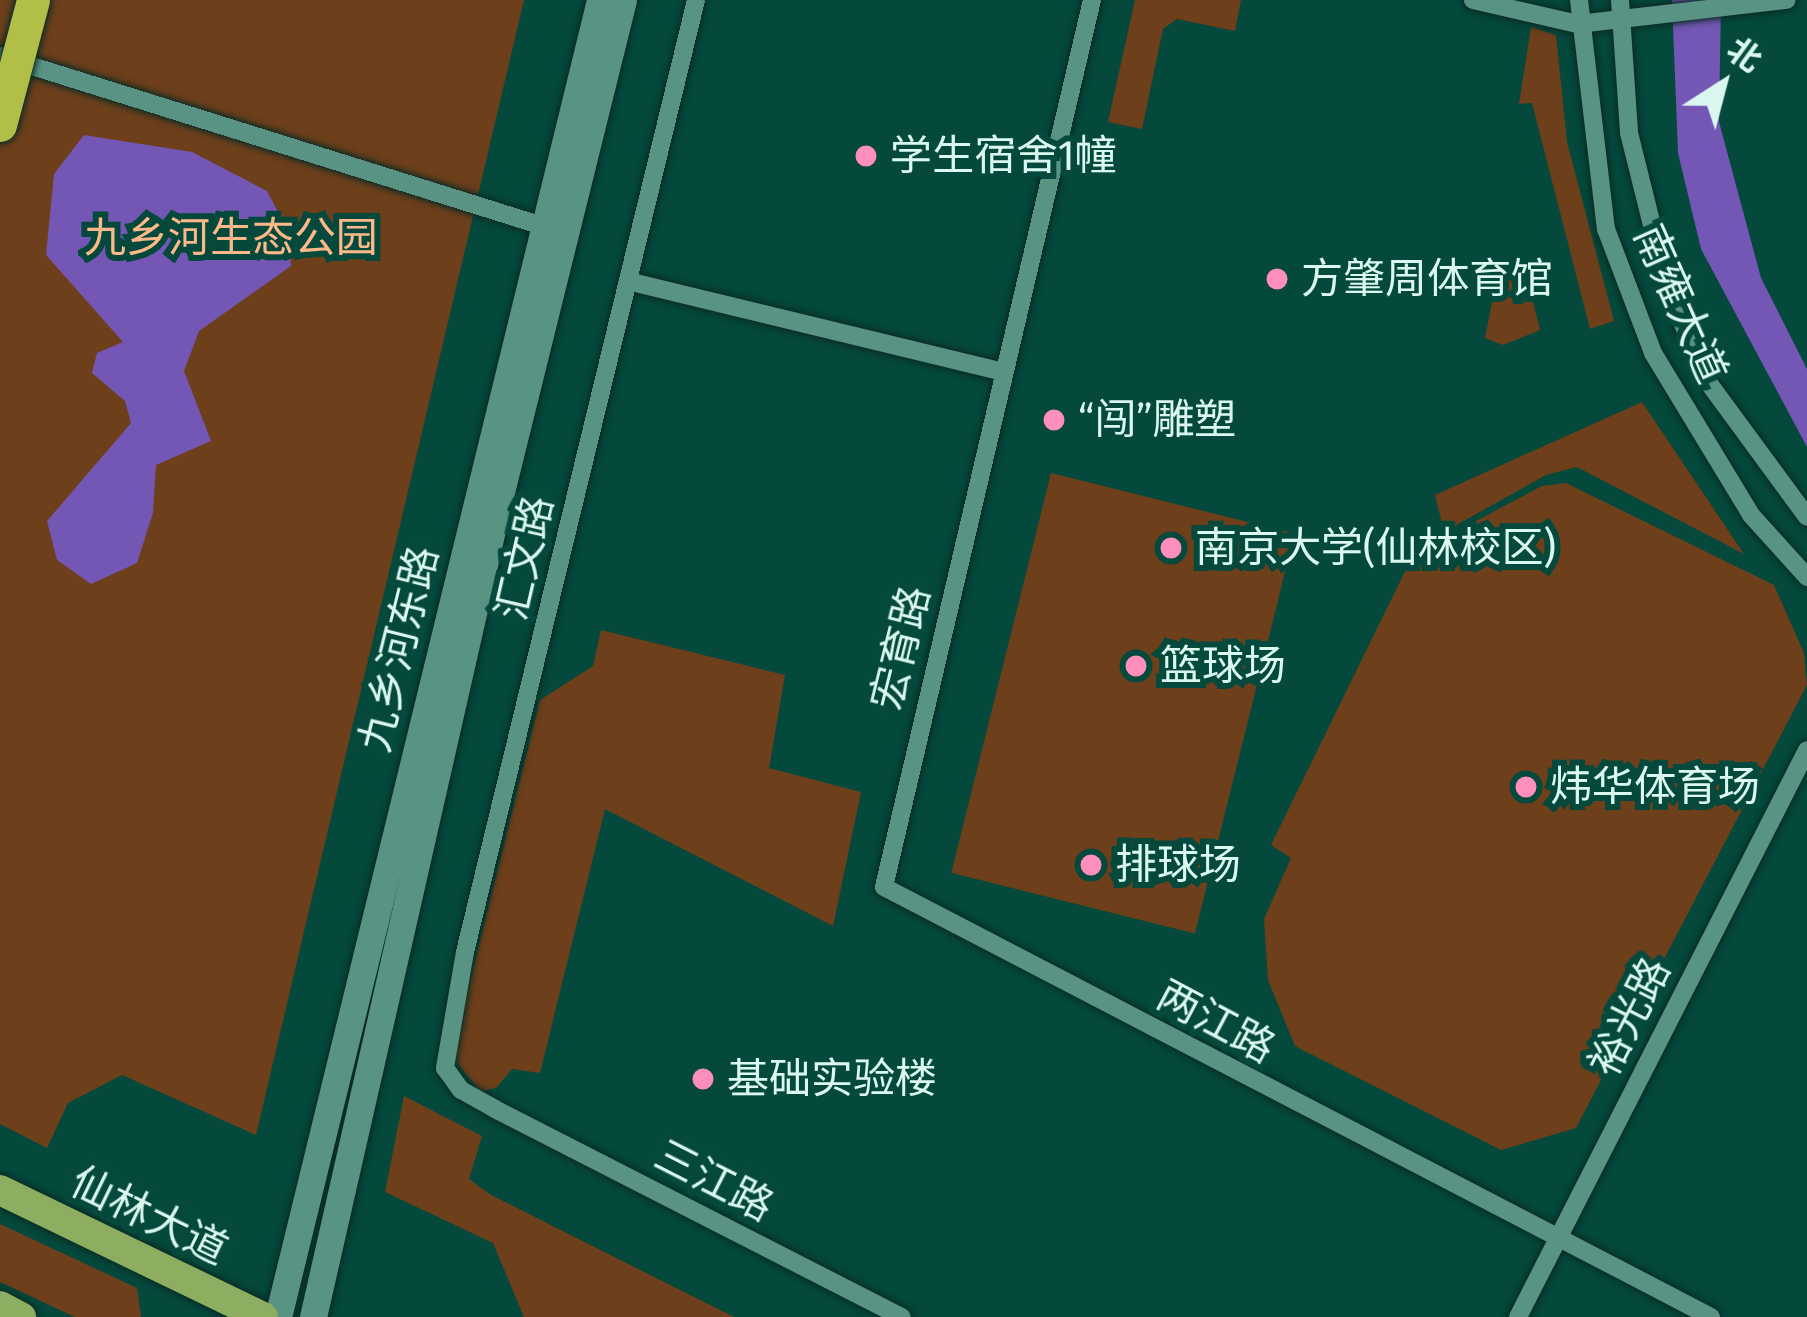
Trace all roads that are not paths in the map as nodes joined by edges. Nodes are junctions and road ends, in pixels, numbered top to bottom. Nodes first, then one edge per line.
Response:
1 (33, 0) edge
2 (600, 0) edge
3 (623, 0) edge
4 (696, 0) edge
5 (1092, 0) edge
6 (1473, 0) edge
7 (1579, 0) edge
8 (1620, 0) edge
9 (1787, 0) edge
10 (1625, 22) junction
11 (1578, 24) junction
12 (0, 56) edge
13 (0, 125) edge
14 (545, 227) junction
15 (628, 281) junction
16 (1687, 337) junction
17 (1653, 353) junction
18 (1004, 372) junction
19 (1807, 517) edge
20 (1807, 577) edge
21 (1807, 750) edge
22 (884, 887) joint
23 (495, 1109) joint
24 (0, 1190) edge
25 (1558, 1240) junction
26 (0, 1306) edge
27 (21, 1317) edge
28 (262, 1317) edge
29 (278, 1317) edge
30 (314, 1317) edge
31 (902, 1317) edge
32 (1518, 1317) edge
33 (1711, 1317) edge

1 - 13 highway, bridge
2 - 14 main road, 九乡河东路
3 - 30 main road, 九乡河东路
4 - 15 street, 汇文路
5 - 18 street, 宏育路
6 - 11 street
7 - 11 street, 南雍大道
8 - 10 street, 南雍大道
9 - 10 street
10 - 11 street
10 - 16 street, 南雍大道
11 - 17 street, 南雍大道
12 - 14 street
14 - 29 main road, 九乡河东路
15 - 18 street
15 - 23 street, 汇文路
16 - 17 street
16 - 19 street, 南雍大道
17 - 20 street, 南雍大道
18 - 22 street, 宏育路
21 - 25 street, 裕光路
22 - 25 street, 两江路
23 - 31 street, 三江路
24 - 28 main road, 仙林大道
25 - 32 street, 裕光路
25 - 33 street
26 - 27 main road

